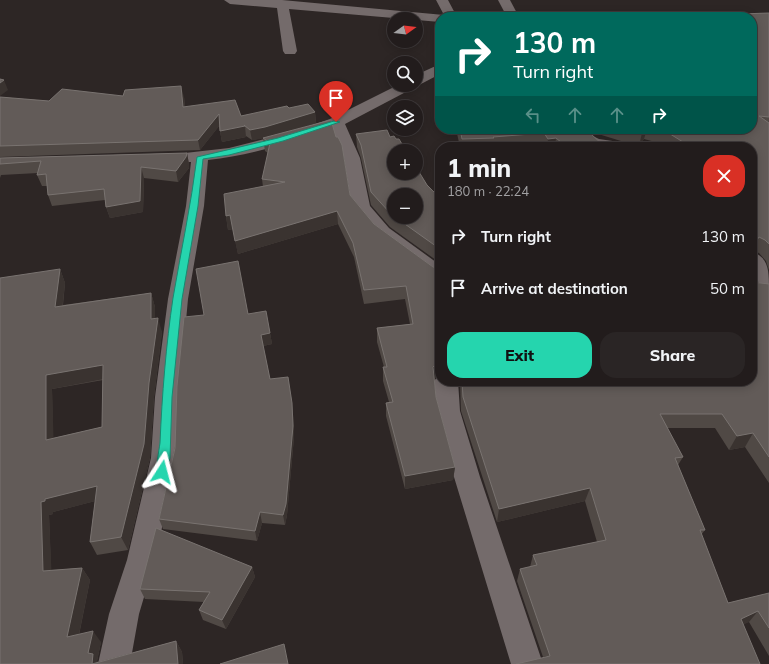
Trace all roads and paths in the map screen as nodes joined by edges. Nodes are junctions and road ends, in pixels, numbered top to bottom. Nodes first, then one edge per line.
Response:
1 (230, 0) edge
2 (442, 0) edge
3 (504, 0) edge
4 (282, 4) junction
5 (448, 12) edge
6 (510, 12) edge
7 (435, 18) edge
8 (290, 51) dead end
9 (435, 71) edge
10 (423, 77) edge
11 (395, 92) edge
12 (336, 122) junction
13 (574, 134) edge
14 (593, 142) edge
15 (200, 157) junction
16 (169, 158) edge
17 (757, 265) edge
18 (435, 271) edge
19 (769, 281) edge
20 (446, 386) edge
21 (114, 664) edge
22 (527, 664) edge

1 - 4 street
2 - 5 street
3 - 6 street
4 - 7 street
4 - 8 street
9 - 10 street
11 - 12 street
12 - 15 street
12 - 18 street
13 - 14 street
15 - 16 street
15 - 21 street
17 - 19 street
20 - 22 street

